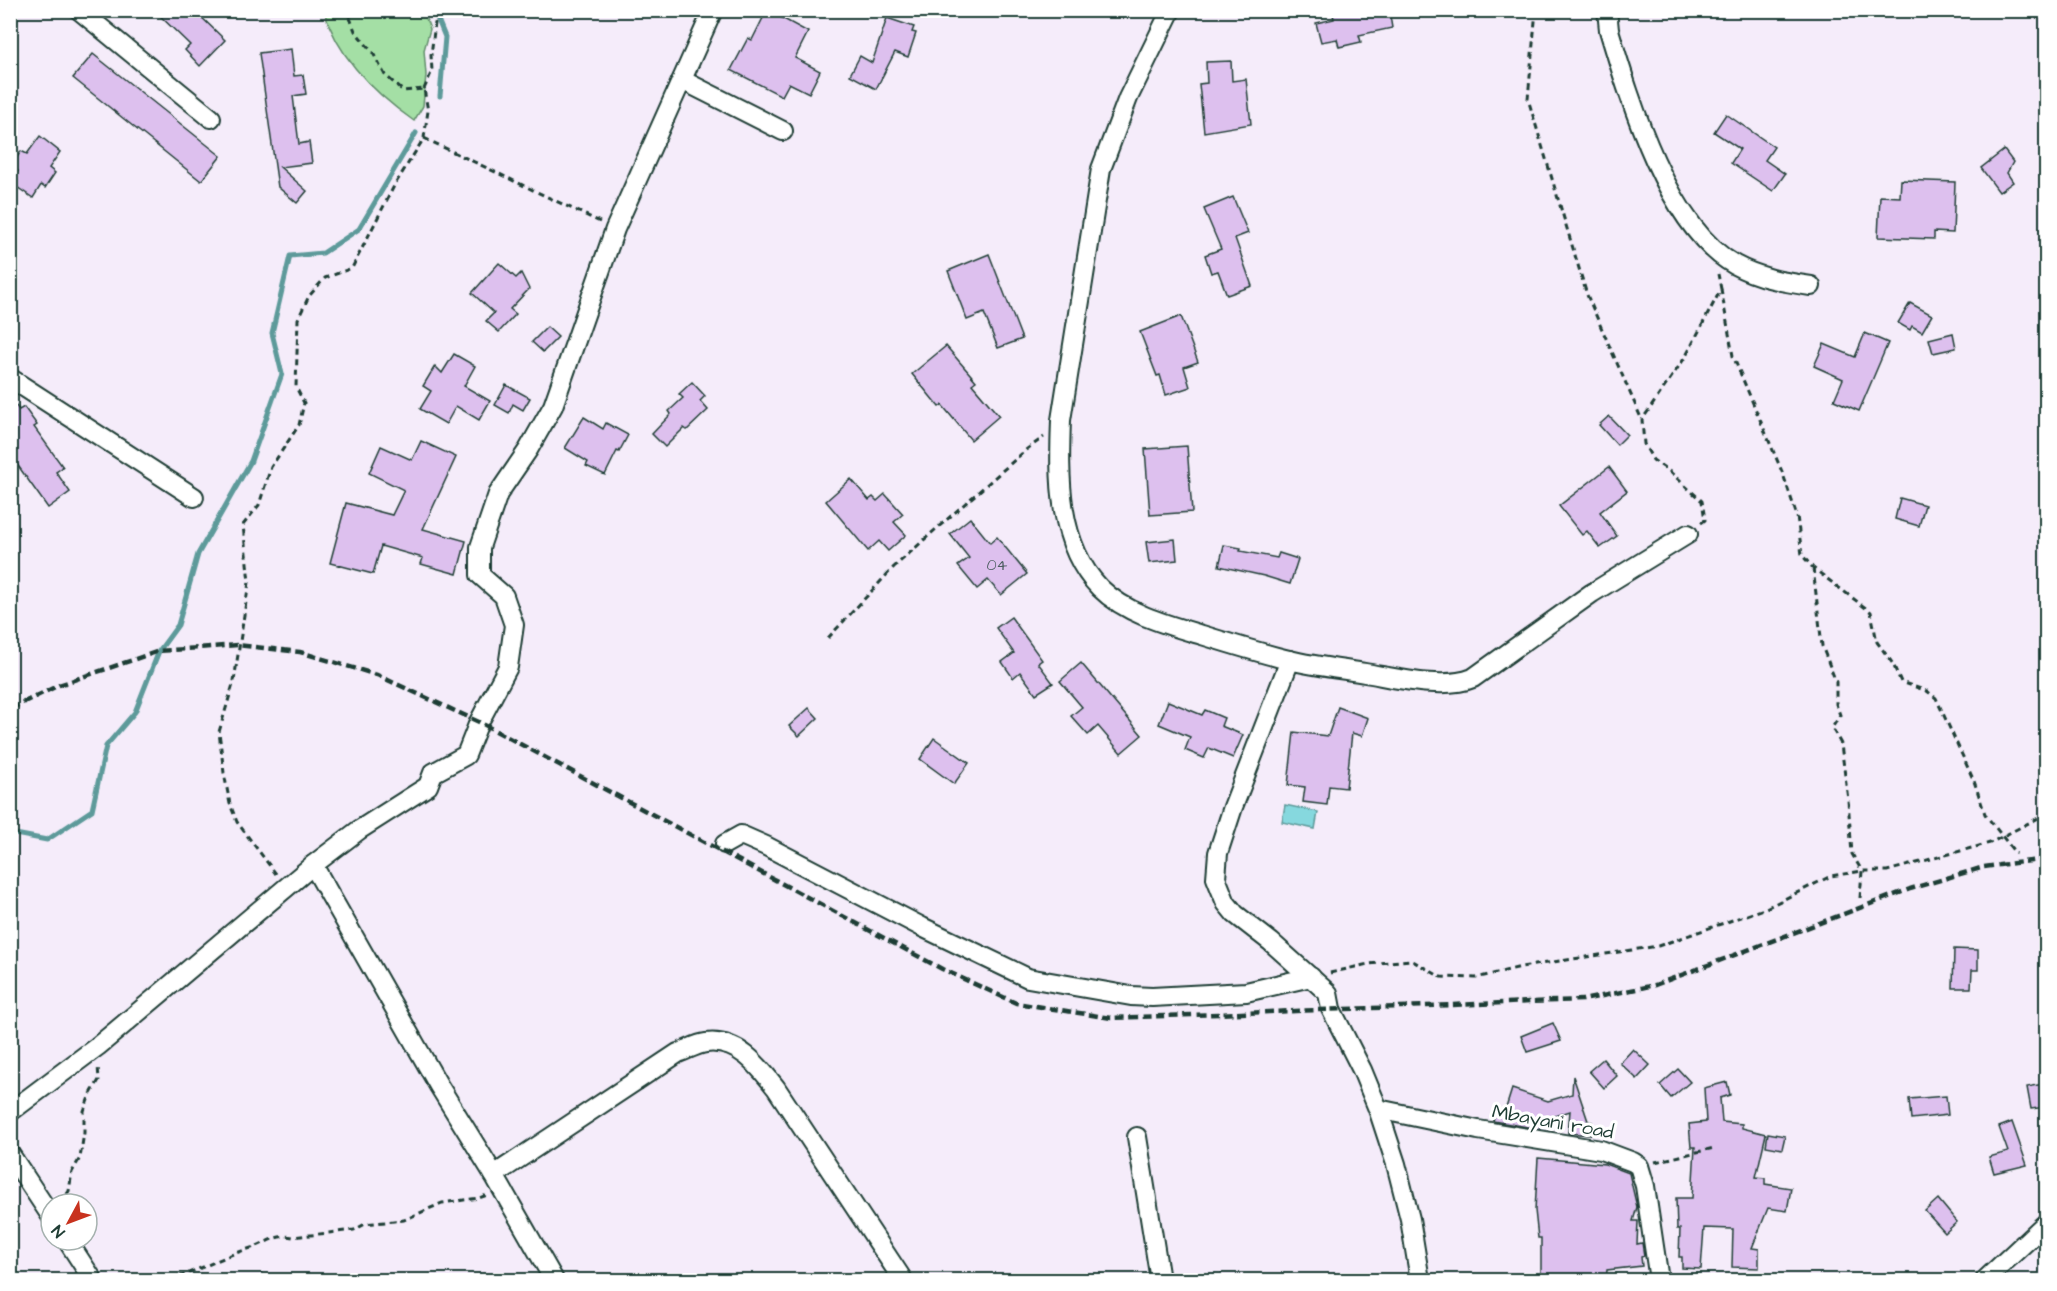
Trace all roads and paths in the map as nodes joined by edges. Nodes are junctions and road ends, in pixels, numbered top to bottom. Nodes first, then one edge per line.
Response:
1 (79, 10) edge
2 (347, 10) edge
3 (429, 10) edge
4 (713, 10) edge
5 (1170, 10) edge
6 (1536, 10) edge
7 (1607, 10) edge
8 (682, 80) junction
9 (424, 88) junction
10 (211, 118) dead end
11 (783, 131) dead end
12 (424, 138) junction
13 (615, 229) junction
14 (1710, 246) junction
15 (1810, 286) dead end
16 (1721, 289) junction
17 (10, 378) edge
18 (1642, 420) junction
19 (1061, 426) junction
20 (194, 497) dead end
21 (1688, 534) joint
22 (1813, 568) junction
23 (828, 638) dead end
24 (1290, 660) junction
25 (2046, 814) edge
26 (2002, 837) junction
27 (725, 844) dead end
28 (2016, 854) dead end
29 (313, 865) junction
30 (1862, 871) junction
31 (289, 885) junction
32 (1860, 898) dead end
33 (1311, 977) junction
34 (98, 1046) junction
35 (1378, 1109) junction
36 (10, 1112) edge
37 (1137, 1137) dead end
38 (1714, 1148) dead end
39 (10, 1154) edge
40 (1639, 1166) junction
41 (498, 1182) junction
42 (68, 1192) edge
43 (39, 1198) edge
44 (2046, 1223) edge
45 (75, 1252) edge
46 (93, 1281) edge
47 (169, 1281) edge
48 (554, 1281) edge
49 (903, 1281) edge
50 (1160, 1281) edge
51 (1420, 1281) edge
52 (1659, 1281) edge
53 (1985, 1281) edge

1 - 10 street
2 - 9 path
3 - 9 path
4 - 8 street
5 - 19 street
6 - 18 path
7 - 14 street
8 - 11 street
8 - 13 street
9 - 12 path
12 - 13 path
12 - 31 path
13 - 29 street
14 - 15 street
14 - 16 path
16 - 18 path
16 - 22 path
17 - 20 street
18 - 21 path
19 - 23 path
19 - 24 street
21 - 24 street
22 - 26 path
22 - 30 path
24 - 33 street
25 - 26 path
26 - 28 path
26 - 30 path
27 - 33 street
29 - 31 street
29 - 41 street
30 - 32 path
30 - 33 path
31 - 34 street
33 - 35 street
34 - 36 street
34 - 42 path
35 - 40 street, Mbayani road
35 - 51 street
37 - 50 street
38 - 40 path
39 - 43 street
40 - 52 street
41 - 47 path
41 - 48 street
41 - 49 street
44 - 53 street
45 - 46 street

